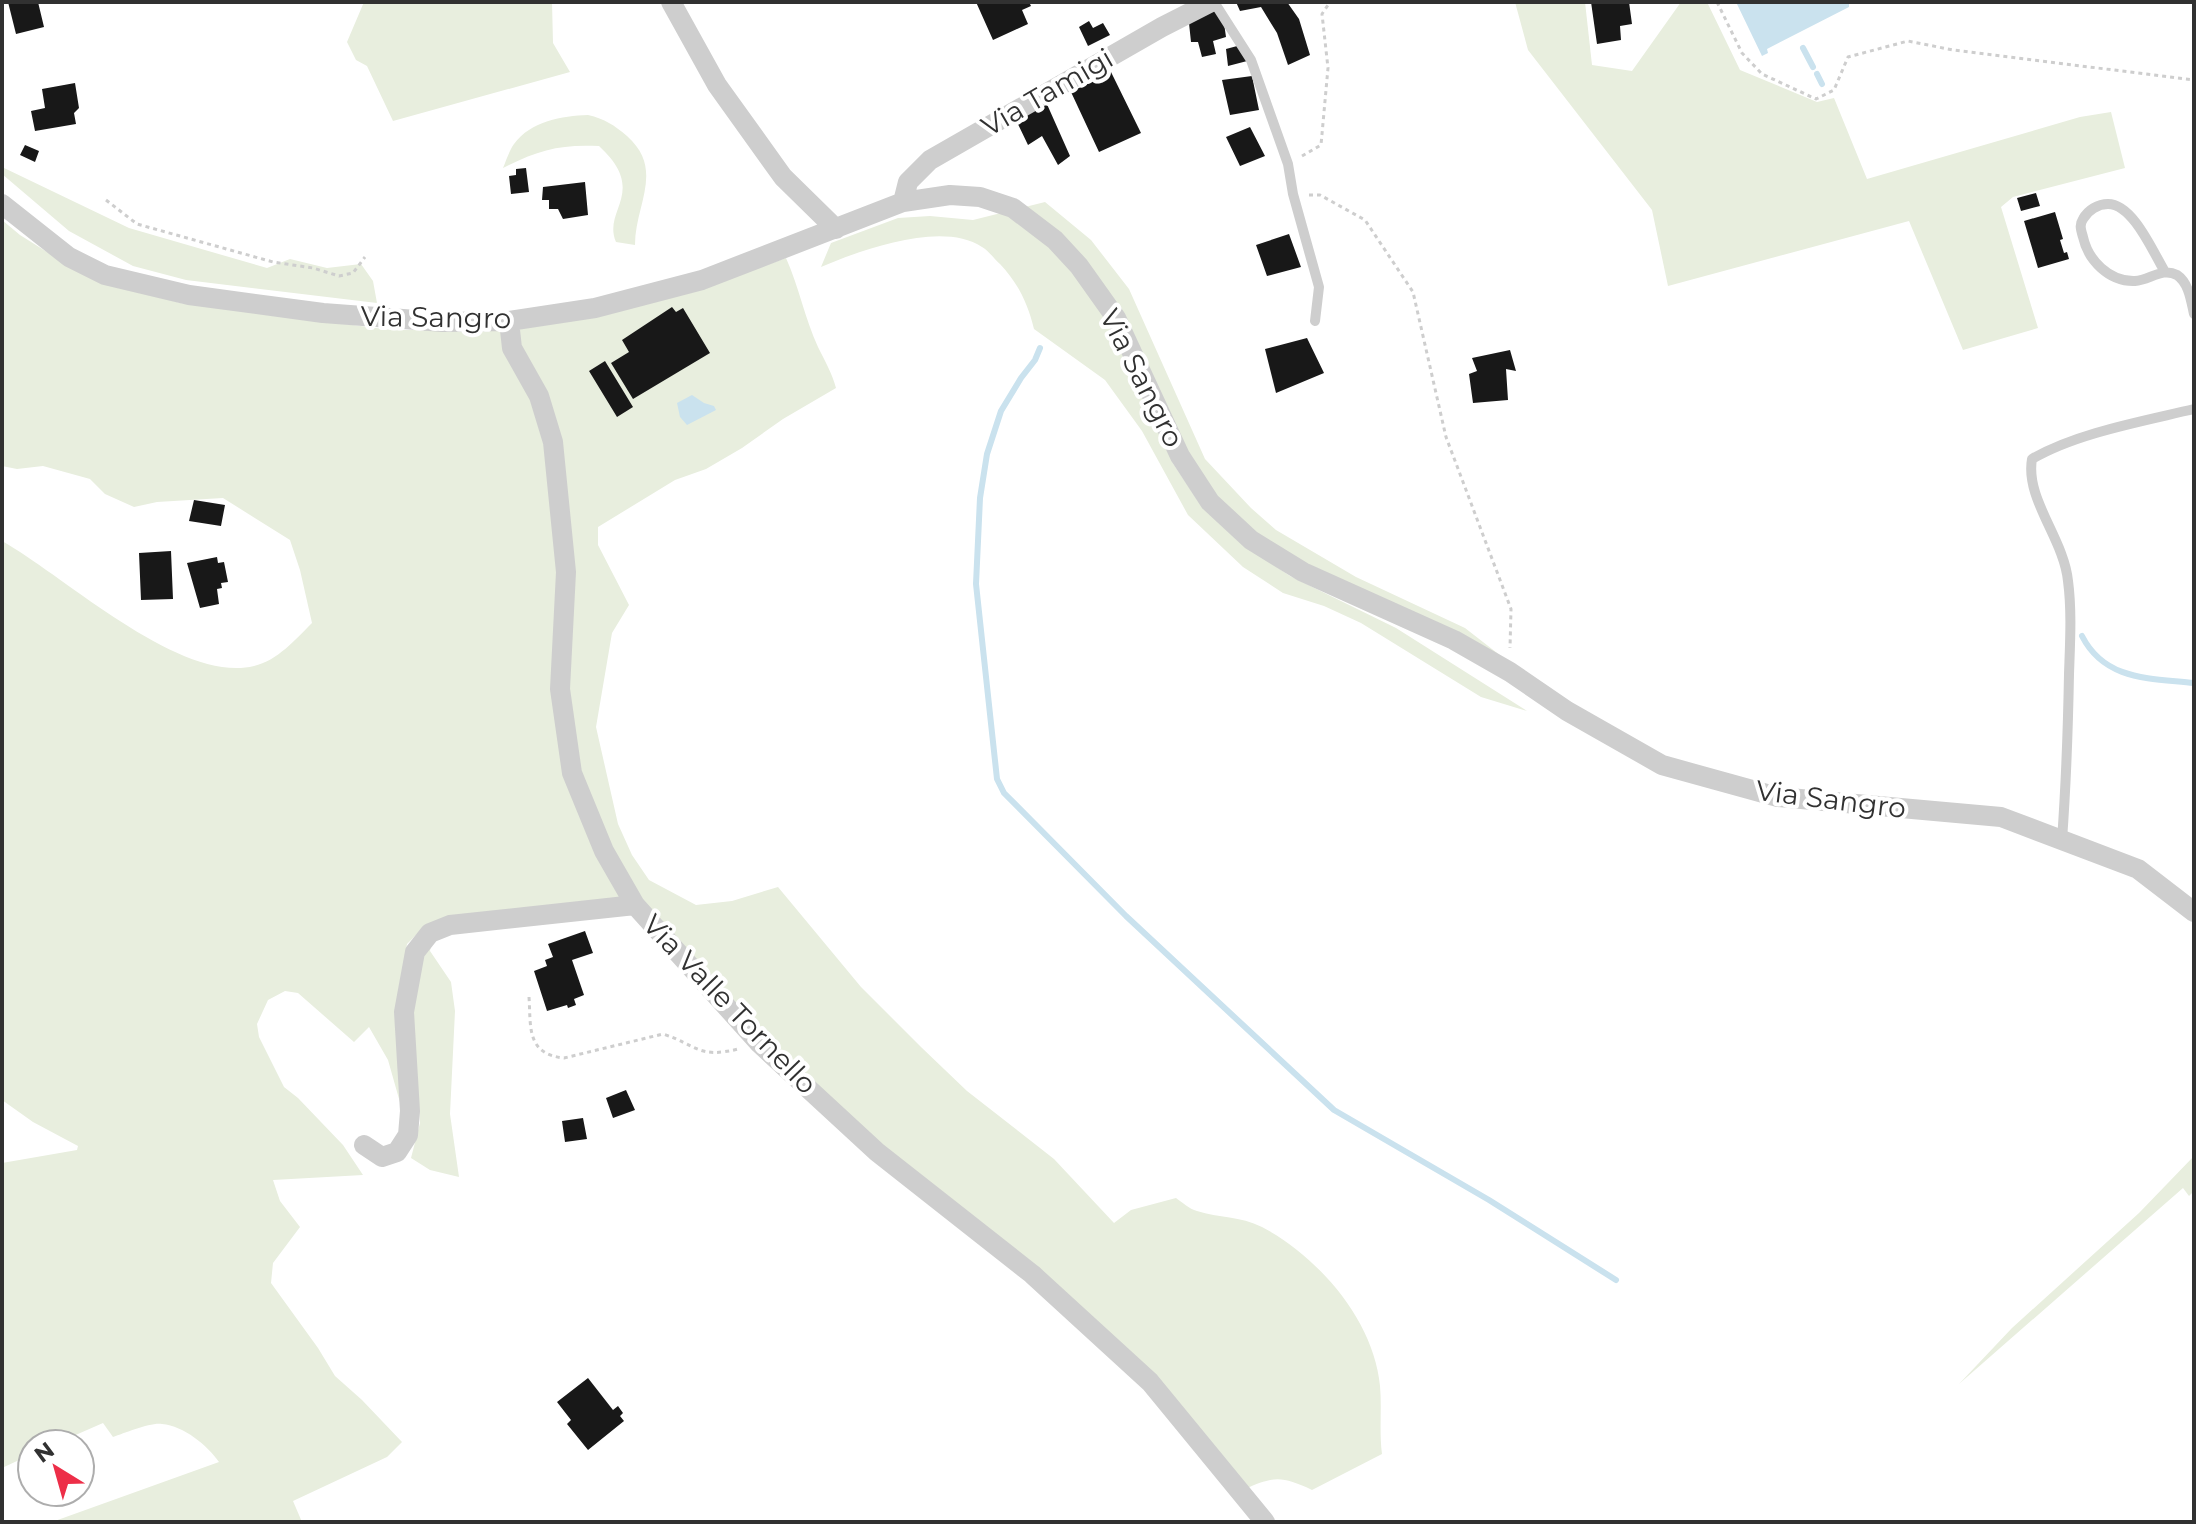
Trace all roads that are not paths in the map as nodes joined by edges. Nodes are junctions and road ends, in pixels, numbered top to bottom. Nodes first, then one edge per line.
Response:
1 (671, 2) edge
2 (1213, 2) edge
3 (903, 202) junction
4 (2, 204) edge
5 (836, 229) junction
6 (2165, 272) junction
7 (2194, 314) edge
8 (509, 321) junction
9 (1315, 321) dead end
10 (2194, 409) edge
11 (2062, 840) junction
12 (635, 905) junction
13 (2194, 912) edge
14 (364, 1145) dead end
15 (1265, 1522) edge

1 - 5 street
2 - 3 street, Via Tamigi
2 - 9 lane
3 - 5 street, Via Sangro
3 - 11 street, Via Sangro
4 - 8 street, Via Sangro
5 - 8 street, Via Sangro
6 - 6 lane
6 - 7 lane
8 - 12 street, Via Valle Tornello
10 - 11 lane
11 - 13 street, Via Sangro
12 - 14 street
12 - 15 street, Via Valle Tornello

